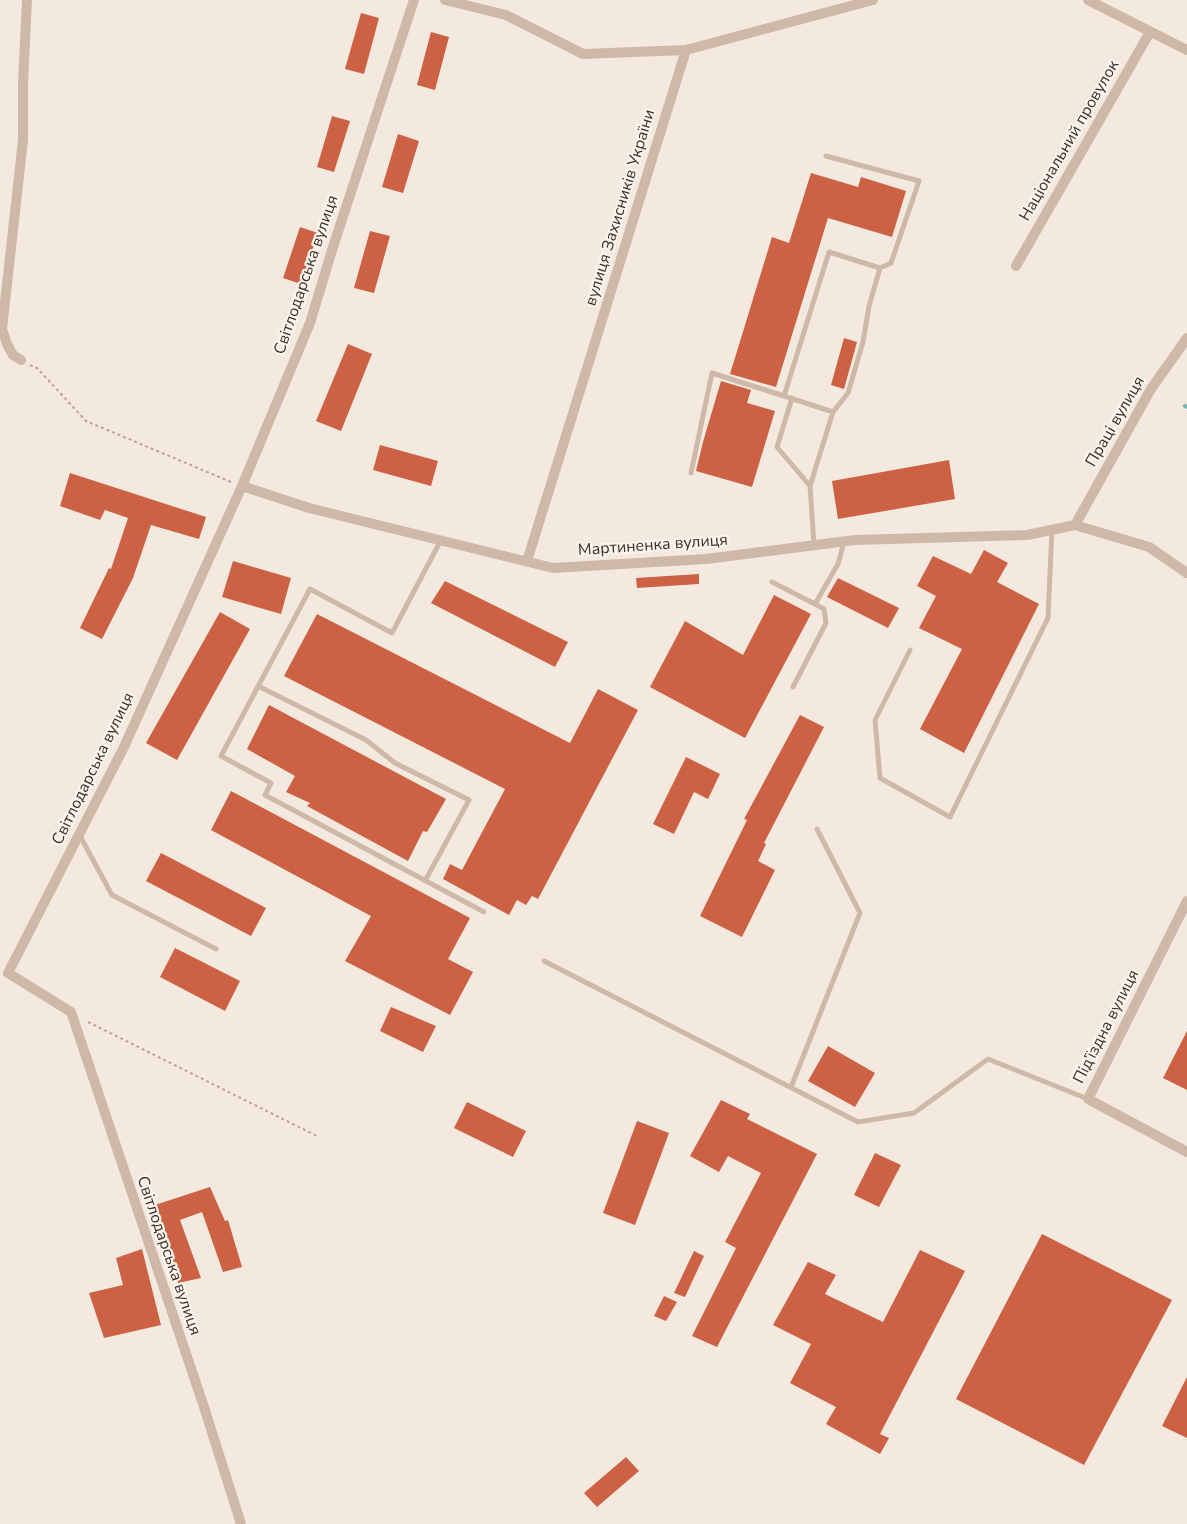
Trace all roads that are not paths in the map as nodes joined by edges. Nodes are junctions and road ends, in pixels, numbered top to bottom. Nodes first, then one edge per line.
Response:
1 (27, 0) edge
2 (414, 0) edge
3 (445, 0) edge
4 (873, 0) edge
5 (1088, 0) edge
6 (1150, 32) junction
7 (686, 50) junction
8 (1187, 50) edge
9 (826, 156) dead end
10 (1016, 266) dead end
11 (880, 268) junction
12 (1187, 338) edge
13 (21, 360) road end
14 (784, 396) junction
15 (792, 398) junction
16 (833, 412) junction
17 (691, 473) dead end
18 (242, 486) junction
19 (810, 486) junction
20 (1075, 525) junction
21 (1052, 529) junction
22 (441, 540) junction
23 (844, 542) junction
24 (814, 545) junction
25 (526, 561) junction
26 (1187, 573) edge
27 (771, 582) dead end
28 (815, 604) junction
29 (910, 650) dead end
30 (258, 686) junction
31 (793, 687) dead end
32 (817, 829) dead end
33 (79, 835) junction
34 (425, 881) junction
35 (1187, 901) edge
36 (484, 912) dead end
37 (216, 949) dead end
38 (544, 961) dead end
39 (791, 1087) junction
40 (1088, 1098) junction
41 (1187, 1152) edge
42 (241, 1524) edge

1 - 13 street
2 - 18 street, Світлодарська вулиця
3 - 7 street
4 - 7 street
5 - 6 street
6 - 8 street
6 - 10 street, Національний провулок
7 - 25 street, вулиця Захисників України
9 - 11 lane
11 - 14 lane
11 - 16 lane
12 - 20 street, Праці вулиця
14 - 15 lane
14 - 17 lane
15 - 16 lane
15 - 19 lane
16 - 19 lane
18 - 22 street, Мартиненка вулиця
18 - 33 street, Світлодарська вулиця
19 - 24 lane
20 - 21 street, Мартиненка вулиця
20 - 26 street
21 - 23 street, Мартиненка вулиця
21 - 29 lane
22 - 25 street, Мартиненка вулиця
22 - 30 lane
23 - 24 street, Мартиненка вулиця
23 - 28 lane
24 - 25 street, Мартиненка вулиця
27 - 28 lane
28 - 31 lane
30 - 34 lane
30 - 34 lane
32 - 39 lane
33 - 37 lane
33 - 42 street, Світлодарська вулиця
34 - 36 lane
35 - 40 street, Під’їздна вулиця
38 - 39 lane
39 - 40 lane
40 - 41 street, Під’їздна вулиця

